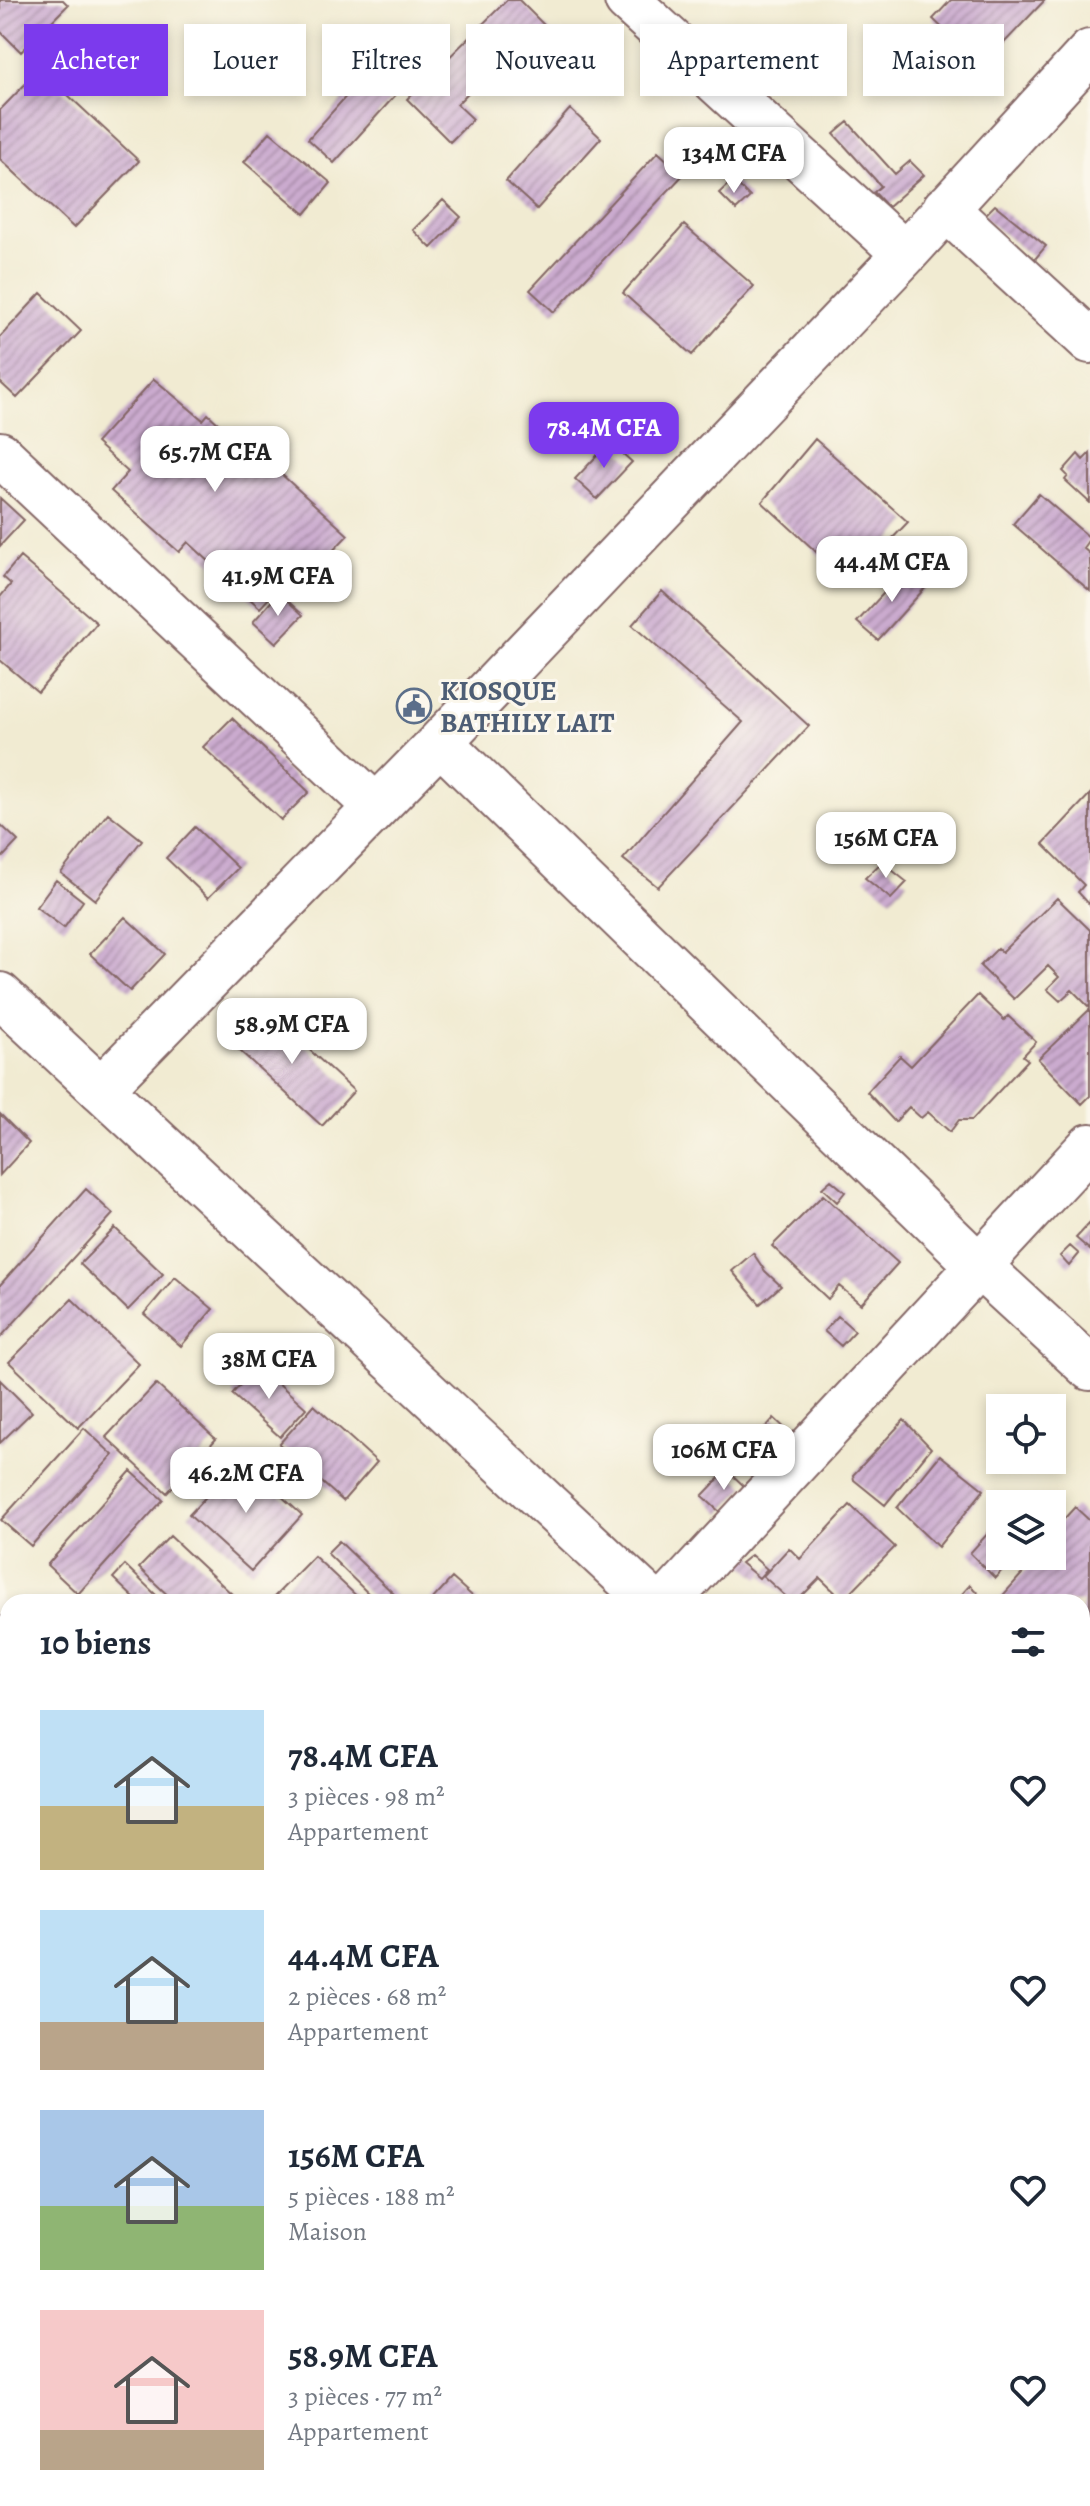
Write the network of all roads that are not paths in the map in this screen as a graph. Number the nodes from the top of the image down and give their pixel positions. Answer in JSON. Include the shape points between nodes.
{"nodes":[{"id":1,"x":627,"y":0,"type":"edge"},
{"id":2,"x":1090,"y":52,"type":"edge"},
{"id":3,"x":945,"y":208,"type":"junction"},
{"id":4,"x":905,"y":254,"type":"junction"},
{"id":5,"x":1090,"y":341,"type":"edge"},
{"id":6,"x":0,"y":454,"type":"edge"},
{"id":7,"x":440,"y":742,"type":"junction"},
{"id":8,"x":376,"y":807,"type":"junction"},
{"id":9,"x":0,"y":995,"type":"edge"},
{"id":10,"x":101,"y":1089,"type":"junction"},
{"id":11,"x":1090,"y":1146,"type":"edge"},
{"id":12,"x":979,"y":1266,"type":"junction"},
{"id":13,"x":1090,"y":1368,"type":"edge"},
{"id":14,"x":643,"y":1594,"type":"edge"},
{"id":15,"x":674,"y":1594,"type":"edge"}],
"edges":[{"from":1,"to":4,"type":"street"},
{"from":2,"to":3,"type":"street"},
{"from":3,"to":4,"type":"street"},
{"from":3,"to":5,"type":"street"},
{"from":4,"to":7,"type":"street"},
{"from":6,"to":8,"type":"street"},
{"from":7,"to":8,"type":"street"},
{"from":7,"to":12,"type":"street"},
{"from":8,"to":10,"type":"street"},
{"from":9,"to":10,"type":"street"},
{"from":10,"to":14,"type":"street"},
{"from":11,"to":12,"type":"street"},
{"from":12,"to":13,"type":"street"},
{"from":12,"to":15,"type":"street"}]}
